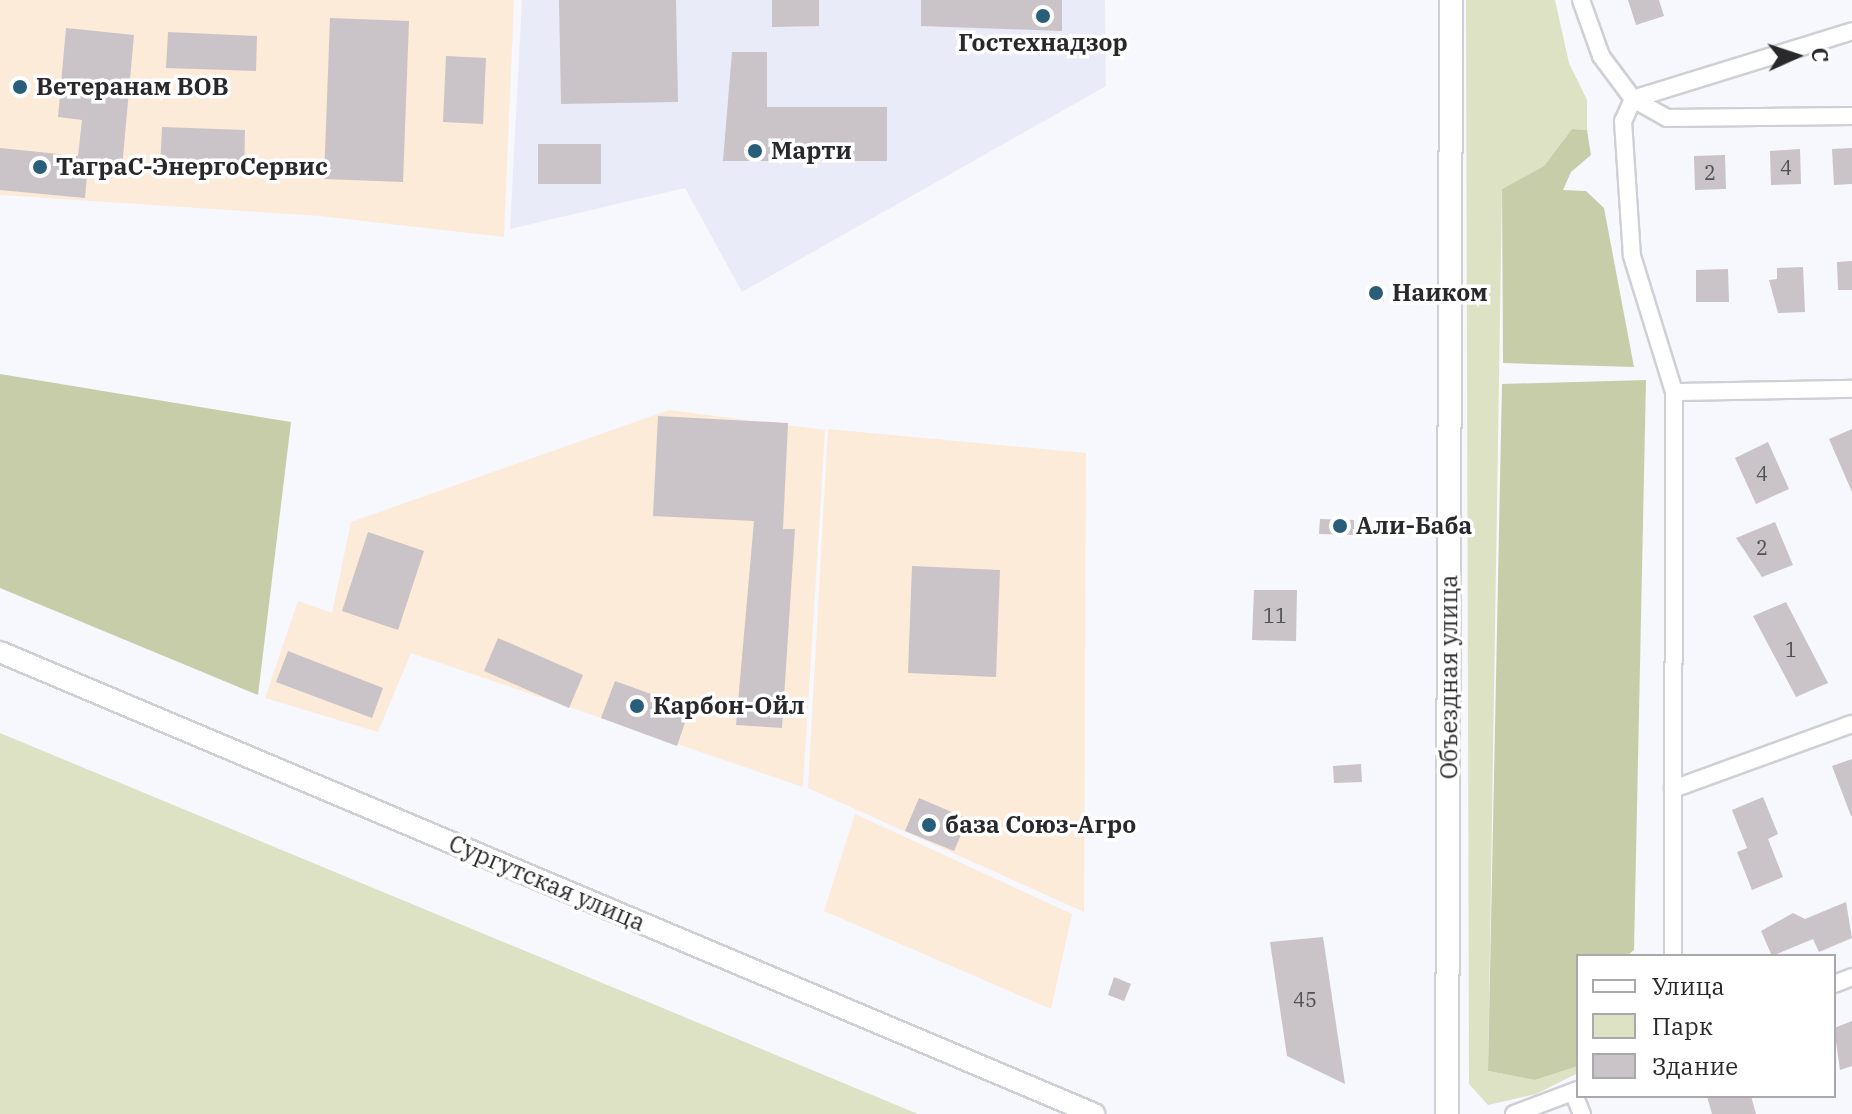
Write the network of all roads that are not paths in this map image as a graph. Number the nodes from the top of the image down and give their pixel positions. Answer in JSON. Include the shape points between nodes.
{"nodes":[{"id":1,"x":1451,"y":0,"type":"edge"},
{"id":2,"x":1581,"y":0,"type":"edge"},
{"id":3,"x":1852,"y":31,"type":"edge"},
{"id":4,"x":1613,"y":73,"type":"junction"},
{"id":5,"x":1633,"y":99,"type":"junction"},
{"id":6,"x":1852,"y":116,"type":"edge"},
{"id":7,"x":1623,"y":121,"type":"junction"},
{"id":8,"x":1852,"y":389,"type":"edge"},
{"id":9,"x":1674,"y":392,"type":"junction"},
{"id":10,"x":0,"y":652,"type":"edge"},
{"id":11,"x":1852,"y":724,"type":"edge"},
{"id":12,"x":1673,"y":789,"type":"junction"},
{"id":13,"x":1673,"y":954,"type":"edge"},
{"id":14,"x":1575,"y":1091,"type":"edge"},
{"id":15,"x":1094,"y":1114,"type":"edge"},
{"id":16,"x":1447,"y":1114,"type":"edge"},
{"id":17,"x":1514,"y":1114,"type":"edge"}],
"edges":[{"from":1,"to":16,"type":"main road","name":"Объездная улица"},
{"from":2,"to":4,"type":"street"},
{"from":3,"to":5,"type":"street"},
{"from":4,"to":5,"type":"street"},
{"from":4,"to":7,"type":"street"},
{"from":5,"to":6,"type":"street","via":[[1667,118]]},
{"from":5,"to":7,"type":"street"},
{"from":7,"to":9,"type":"street","via":[[1632,256]]},
{"from":8,"to":9,"type":"street"},
{"from":9,"to":12,"type":"street"},
{"from":10,"to":15,"type":"street","name":"Сургутская улица"},
{"from":11,"to":12,"type":"street"},
{"from":12,"to":13,"type":"street"},
{"from":14,"to":17,"type":"street"}]}
